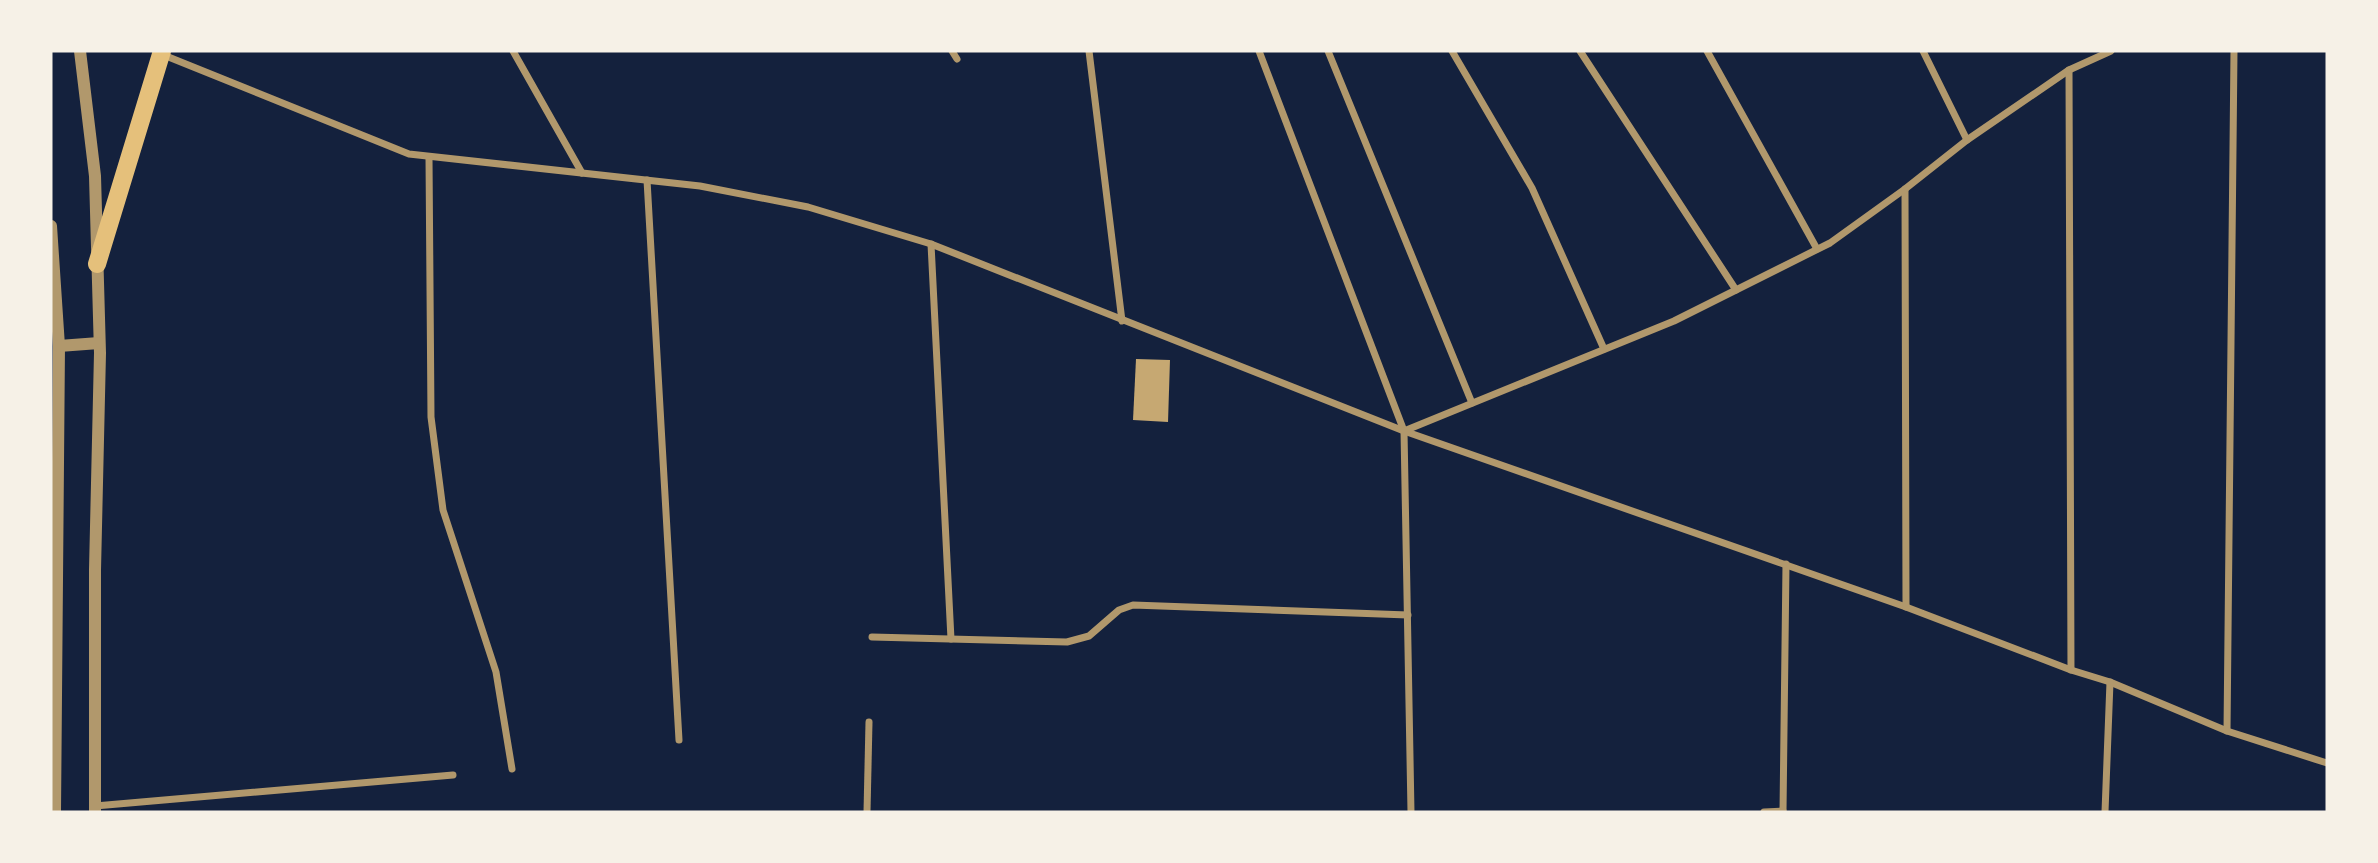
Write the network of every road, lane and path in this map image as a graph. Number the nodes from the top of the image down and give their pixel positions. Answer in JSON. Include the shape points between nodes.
{"nodes":[{"id":1,"x":80,"y":51,"type":"edge"},
{"id":2,"x":513,"y":51,"type":"edge"},
{"id":3,"x":952,"y":51,"type":"edge"},
{"id":4,"x":1088,"y":51,"type":"edge"},
{"id":5,"x":1259,"y":51,"type":"edge"},
{"id":6,"x":1328,"y":51,"type":"edge"},
{"id":7,"x":1452,"y":51,"type":"edge"},
{"id":8,"x":1580,"y":51,"type":"edge"},
{"id":9,"x":1707,"y":51,"type":"edge"},
{"id":10,"x":1923,"y":51,"type":"edge"},
{"id":11,"x":2111,"y":51,"type":"edge"},
{"id":12,"x":2234,"y":51,"type":"edge"},
{"id":13,"x":161,"y":52,"type":"edge"},
{"id":14,"x":957,"y":59,"type":"dead end"},
{"id":15,"x":2069,"y":70,"type":"junction"},
{"id":16,"x":1966,"y":140,"type":"junction"},
{"id":17,"x":429,"y":157,"type":"junction"},
{"id":18,"x":582,"y":173,"type":"junction"},
{"id":19,"x":647,"y":180,"type":"junction"},
{"id":20,"x":1905,"y":189,"type":"junction"},
{"id":21,"x":51,"y":226,"type":"edge"},
{"id":22,"x":931,"y":244,"type":"junction"},
{"id":23,"x":1817,"y":249,"type":"junction"},
{"id":24,"x":97,"y":264,"type":"junction"},
{"id":25,"x":1736,"y":290,"type":"junction"},
{"id":26,"x":1122,"y":321,"type":"junction"},
{"id":27,"x":99,"y":342,"type":"junction"},
{"id":28,"x":59,"y":346,"type":"junction"},
{"id":29,"x":1604,"y":349,"type":"junction"},
{"id":30,"x":1472,"y":403,"type":"junction"},
{"id":31,"x":1404,"y":431,"type":"junction"},
{"id":32,"x":1786,"y":564,"type":"junction"},
{"id":33,"x":1906,"y":607,"type":"junction"},
{"id":34,"x":54,"y":614,"type":"edge"},
{"id":35,"x":1408,"y":615,"type":"junction"},
{"id":36,"x":872,"y":637,"type":"dead end"},
{"id":37,"x":951,"y":639,"type":"junction"},
{"id":38,"x":2071,"y":670,"type":"junction"},
{"id":39,"x":2110,"y":682,"type":"junction"},
{"id":40,"x":869,"y":722,"type":"dead end"},
{"id":41,"x":2227,"y":731,"type":"junction"},
{"id":42,"x":679,"y":740,"type":"dead end"},
{"id":43,"x":2327,"y":762,"type":"edge"},
{"id":44,"x":512,"y":769,"type":"dead end"},
{"id":45,"x":453,"y":775,"type":"dead end"},
{"id":46,"x":94,"y":809,"type":"edge"},
{"id":47,"x":55,"y":812,"type":"edge"},
{"id":48,"x":867,"y":812,"type":"edge"},
{"id":49,"x":1411,"y":812,"type":"edge"},
{"id":50,"x":1764,"y":812,"type":"edge"},
{"id":51,"x":1783,"y":812,"type":"edge"},
{"id":52,"x":2105,"y":812,"type":"edge"}],
"edges":[{"from":1,"to":24,"type":"street","via":[[95,176]]},
{"from":2,"to":18,"type":"street"},
{"from":3,"to":14,"type":"street"},
{"from":4,"to":26,"type":"street"},
{"from":5,"to":31,"type":"street"},
{"from":6,"to":30,"type":"street"},
{"from":7,"to":29,"type":"street","via":[[1532,188]]},
{"from":8,"to":25,"type":"street"},
{"from":9,"to":23,"type":"street"},
{"from":10,"to":16,"type":"street"},
{"from":11,"to":15,"type":"street"},
{"from":12,"to":41,"type":"street"},
{"from":13,"to":17,"type":"street","via":[[410,154]]},
{"from":13,"to":24,"type":"main road"},
{"from":15,"to":16,"type":"street"},
{"from":15,"to":38,"type":"street"},
{"from":16,"to":20,"type":"street"},
{"from":17,"to":18,"type":"street"},
{"from":17,"to":44,"type":"street","via":[[431,417],[443,510],[496,672]]},
{"from":18,"to":19,"type":"street"},
{"from":19,"to":22,"type":"street","via":[[808,207]]},
{"from":19,"to":42,"type":"street"},
{"from":20,"to":23,"type":"street"},
{"from":20,"to":33,"type":"street"},
{"from":21,"to":28,"type":"street"},
{"from":22,"to":26,"type":"street"},
{"from":22,"to":37,"type":"street"},
{"from":23,"to":25,"type":"street"},
{"from":24,"to":27,"type":"street"},
{"from":25,"to":29,"type":"street"},
{"from":26,"to":31,"type":"street"},
{"from":27,"to":28,"type":"street"},
{"from":27,"to":46,"type":"street"},
{"from":28,"to":34,"type":"street"},
{"from":29,"to":30,"type":"street"},
{"from":30,"to":31,"type":"street"},
{"from":31,"to":32,"type":"street"},
{"from":31,"to":35,"type":"street"},
{"from":32,"to":33,"type":"street"},
{"from":32,"to":51,"type":"street"},
{"from":33,"to":38,"type":"street"},
{"from":34,"to":47,"type":"street"},
{"from":35,"to":37,"type":"street","via":[[1133,605],[1119,610],[1089,636],[1067,642]]},
{"from":35,"to":49,"type":"street"},
{"from":36,"to":37,"type":"street"},
{"from":38,"to":39,"type":"street"},
{"from":39,"to":41,"type":"street"},
{"from":39,"to":52,"type":"street"},
{"from":40,"to":48,"type":"street"},
{"from":41,"to":43,"type":"street"},
{"from":45,"to":46,"type":"street"},
{"from":50,"to":51,"type":"street"}]}
